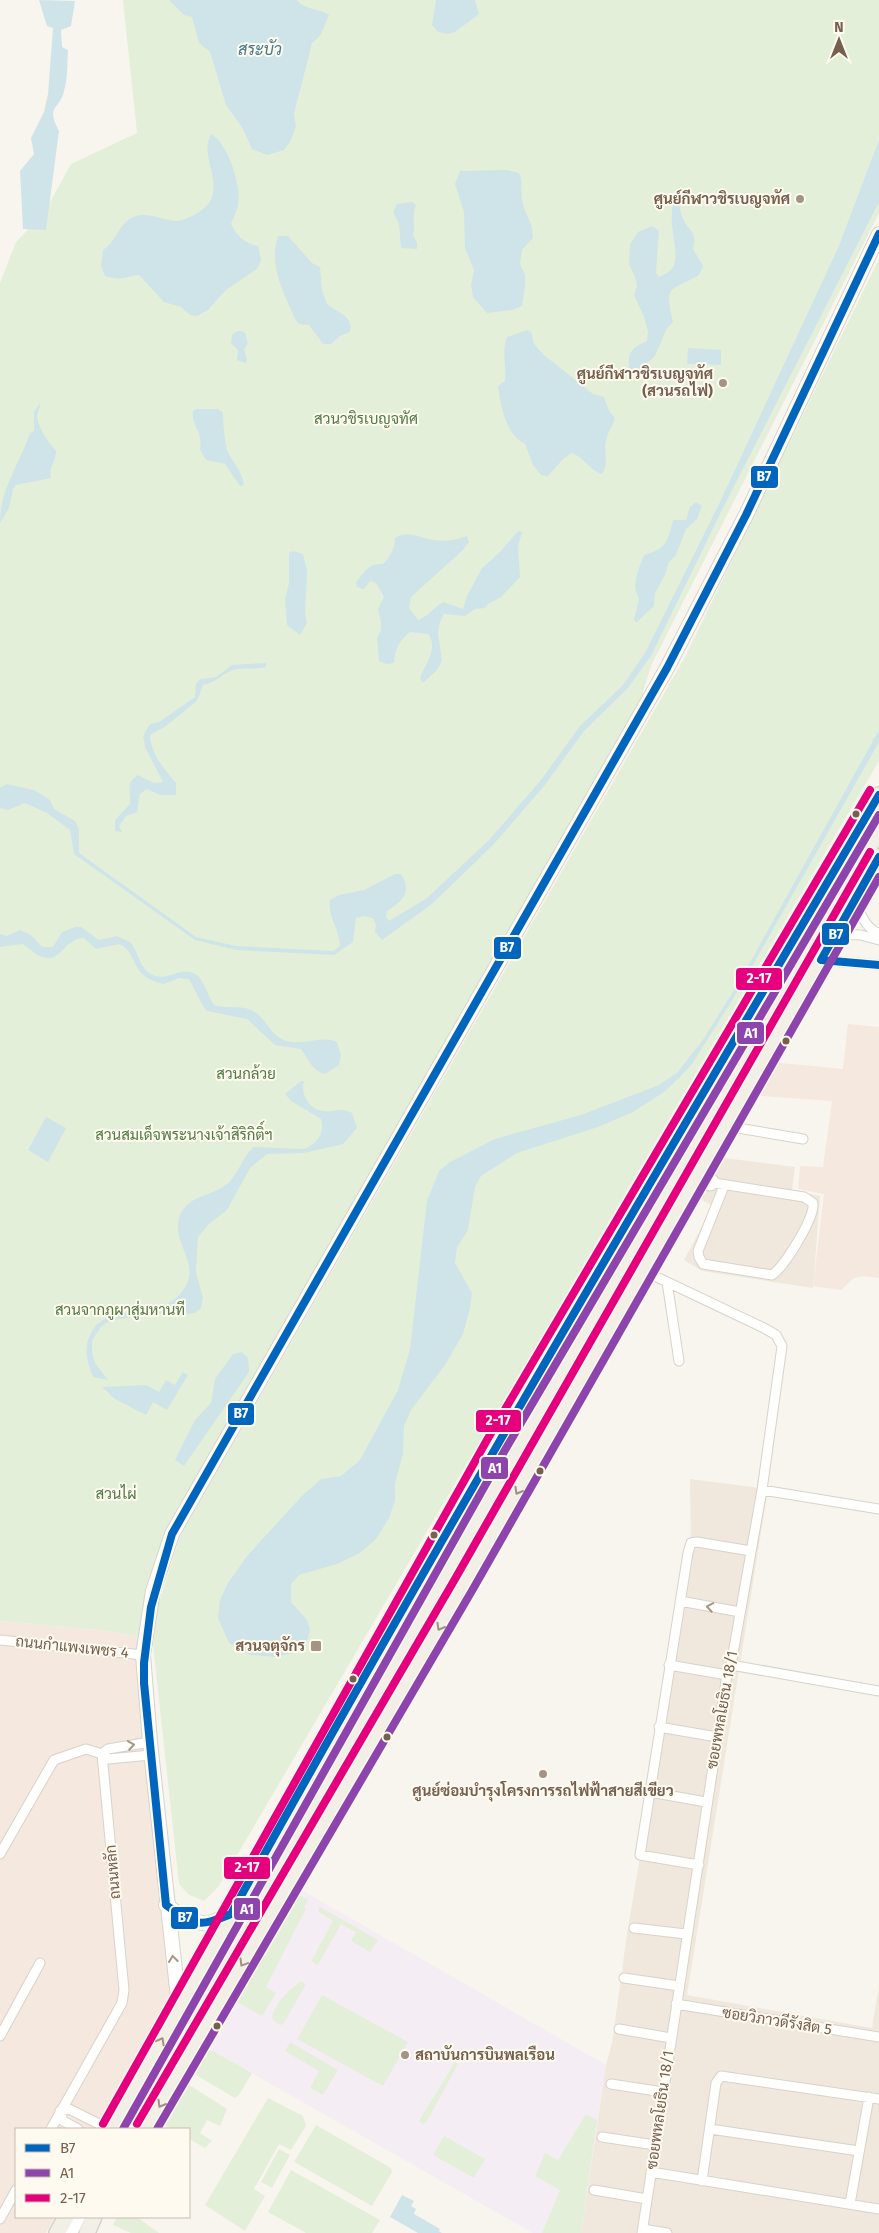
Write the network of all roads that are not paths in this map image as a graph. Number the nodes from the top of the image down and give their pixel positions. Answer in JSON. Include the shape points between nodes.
{"nodes":[{"id":1,"x":879,"y":234,"type":"edge"},
{"id":2,"x":879,"y":795,"type":"edge"},
{"id":3,"x":879,"y":830,"type":"edge"},
{"id":4,"x":879,"y":857,"type":"edge"},
{"id":5,"x":855,"y":898,"type":"junction"},
{"id":6,"x":868,"y":925,"type":"junction"},
{"id":7,"x":879,"y":933,"type":"edge"},
{"id":8,"x":836,"y":934,"type":"junction"},
{"id":9,"x":861,"y":934,"type":"junction"},
{"id":10,"x":879,"y":940,"type":"edge"},
{"id":11,"x":821,"y":960,"type":"junction"},
{"id":12,"x":879,"y":965,"type":"edge"},
{"id":13,"x":768,"y":1025,"type":"junction"},
{"id":14,"x":763,"y":1062,"type":"junction"},
{"id":15,"x":726,"y":1126,"type":"junction"},
{"id":16,"x":803,"y":1139,"type":"dead end"},
{"id":17,"x":706,"y":1180,"type":"junction"},
{"id":18,"x":724,"y":1186,"type":"junction"},
{"id":19,"x":644,"y":1271,"type":"junction"},
{"id":20,"x":667,"y":1282,"type":"junction"},
{"id":21,"x":679,"y":1361,"type":"dead end"},
{"id":22,"x":762,"y":1490,"type":"junction"},
{"id":23,"x":879,"y":1509,"type":"edge"},
{"id":24,"x":751,"y":1551,"type":"junction"},
{"id":25,"x":464,"y":1584,"type":"junction"},
{"id":26,"x":680,"y":1602,"type":"junction"},
{"id":27,"x":428,"y":1608,"type":"junction"},
{"id":28,"x":740,"y":1612,"type":"junction"},
{"id":29,"x":0,"y":1640,"type":"edge"},
{"id":30,"x":144,"y":1655,"type":"junction"},
{"id":31,"x":669,"y":1665,"type":"junction"},
{"id":32,"x":730,"y":1665,"type":"junction"},
{"id":33,"x":727,"y":1674,"type":"junction"},
{"id":34,"x":879,"y":1691,"type":"edge"},
{"id":35,"x":660,"y":1727,"type":"junction"},
{"id":36,"x":717,"y":1737,"type":"junction"},
{"id":37,"x":150,"y":1748,"type":"junction"},
{"id":38,"x":102,"y":1754,"type":"junction"},
{"id":39,"x":650,"y":1792,"type":"junction"},
{"id":40,"x":706,"y":1802,"type":"junction"},
{"id":41,"x":0,"y":1854,"type":"edge"},
{"id":42,"x":698,"y":1865,"type":"junction"},
{"id":43,"x":166,"y":1905,"type":"junction"},
{"id":44,"x":231,"y":1914,"type":"junction"},
{"id":45,"x":634,"y":1928,"type":"dead end"},
{"id":46,"x":686,"y":1934,"type":"junction"},
{"id":47,"x":40,"y":1963,"type":"dead end"},
{"id":48,"x":624,"y":1978,"type":"dead end"},
{"id":49,"x":679,"y":1986,"type":"junction"},
{"id":50,"x":676,"y":2004,"type":"junction"},
{"id":51,"x":179,"y":2007,"type":"junction"},
{"id":52,"x":619,"y":2029,"type":"dead end"},
{"id":53,"x":181,"y":2032,"type":"junction"},
{"id":54,"x":0,"y":2036,"type":"edge"},
{"id":55,"x":879,"y":2037,"type":"edge"},
{"id":56,"x":671,"y":2038,"type":"junction"},
{"id":57,"x":611,"y":2084,"type":"dead end"},
{"id":58,"x":172,"y":2085,"type":"junction"},
{"id":59,"x":663,"y":2092,"type":"junction"},
{"id":60,"x":869,"y":2097,"type":"junction"},
{"id":61,"x":879,"y":2099,"type":"edge"},
{"id":62,"x":60,"y":2111,"type":"junction"},
{"id":63,"x":51,"y":2128,"type":"edge"},
{"id":64,"x":76,"y":2128,"type":"edge"},
{"id":65,"x":108,"y":2128,"type":"edge"},
{"id":66,"x":111,"y":2128,"type":"edge"},
{"id":67,"x":126,"y":2128,"type":"edge"},
{"id":68,"x":147,"y":2128,"type":"edge"},
{"id":69,"x":710,"y":2129,"type":"junction"},
{"id":70,"x":602,"y":2137,"type":"dead end"},
{"id":71,"x":655,"y":2145,"type":"junction"},
{"id":72,"x":859,"y":2151,"type":"junction"},
{"id":73,"x":651,"y":2172,"type":"junction"},
{"id":74,"x":702,"y":2181,"type":"junction"},
{"id":75,"x":594,"y":2190,"type":"dead end"},
{"id":76,"x":15,"y":2192,"type":"edge"},
{"id":77,"x":647,"y":2199,"type":"junction"},
{"id":78,"x":850,"y":2204,"type":"junction"},
{"id":79,"x":879,"y":2209,"type":"edge"},
{"id":80,"x":65,"y":2218,"type":"edge"},
{"id":81,"x":78,"y":2218,"type":"edge"},
{"id":82,"x":94,"y":2218,"type":"edge"},
{"id":83,"x":0,"y":2219,"type":"edge"},
{"id":84,"x":642,"y":2231,"type":"edge"},
{"id":85,"x":57,"y":2233,"type":"edge"},
{"id":86,"x":70,"y":2233,"type":"edge"},
{"id":87,"x":87,"y":2233,"type":"edge"},
{"id":88,"x":667,"y":2233,"type":"edge"}],
"edges":[{"from":1,"to":30,"type":"street","via":[[746,515],[667,668],[172,1534],[153,1592]]},
{"from":2,"to":44,"type":"main road","via":[[536,1376],[332,1730]]},
{"from":3,"to":13,"type":"main road"},
{"from":4,"to":5,"type":"main road"},
{"from":5,"to":6,"type":"street"},
{"from":5,"to":8,"type":"main road"},
{"from":6,"to":7,"type":"street"},
{"from":6,"to":9,"type":"street","via":[[868,932]]},
{"from":8,"to":9,"type":"street"},
{"from":8,"to":11,"type":"main road"},
{"from":9,"to":10,"type":"street"},
{"from":11,"to":12,"type":"street"},
{"from":11,"to":14,"type":"main road"},
{"from":13,"to":14,"type":"main road"},
{"from":13,"to":27,"type":"main road"},
{"from":14,"to":15,"type":"main road"},
{"from":15,"to":16,"type":"street"},
{"from":15,"to":17,"type":"main road"},
{"from":17,"to":18,"type":"street"},
{"from":17,"to":19,"type":"main road"},
{"from":18,"to":18,"type":"street","via":[[698,1250],[700,1260],[703,1264],[772,1275],[784,1262],[812,1213],[812,1203],[804,1196]]},
{"from":19,"to":20,"type":"street","name":"ซอยพหลโยธิน 18/1"},
{"from":19,"to":25,"type":"main road","one_way":true},
{"from":20,"to":21,"type":"street"},
{"from":20,"to":22,"type":"street","name":"ซอยพหลโยธิน 18/1","via":[[764,1328],[780,1340],[781,1357]]},
{"from":22,"to":23,"type":"street"},
{"from":22,"to":24,"type":"street","name":"ซอยพหลโยธิน 18/1"},
{"from":24,"to":26,"type":"street","via":[[691,1543]]},
{"from":24,"to":28,"type":"street","name":"ซอยพหลโยธิน 18/1"},
{"from":25,"to":27,"type":"main road"},
{"from":25,"to":58,"type":"main road","one_way":true},
{"from":28,"to":26,"type":"street","one_way":true},
{"from":26,"to":31,"type":"street"},
{"from":27,"to":53,"type":"main road"},
{"from":28,"to":32,"type":"street","name":"ซอยพหลโยธิน 18/1"},
{"from":29,"to":30,"type":"street","name":"ถนนกำแพงเพชร 4"},
{"from":30,"to":37,"type":"street"},
{"from":31,"to":33,"type":"street"},
{"from":31,"to":35,"type":"street"},
{"from":32,"to":33,"type":"street","name":"ซอยพหลโยธิน 18/1"},
{"from":32,"to":34,"type":"street"},
{"from":33,"to":36,"type":"street","name":"ซอยพหลโยธิน 18/1"},
{"from":35,"to":36,"type":"street"},
{"from":35,"to":39,"type":"street"},
{"from":36,"to":40,"type":"street","name":"ซอยพหลโยธิน 18/1"},
{"from":37,"to":38,"type":"street","via":[[108,1759]]},
{"from":37,"to":43,"type":"street"},
{"from":38,"to":41,"type":"street","via":[[86,1749],[54,1760]]},
{"from":38,"to":62,"type":"street","name":"ถนนหลัก","via":[[124,1990],[122,2003]]},
{"from":39,"to":40,"type":"street"},
{"from":39,"to":42,"type":"street","via":[[640,1855]]},
{"from":40,"to":42,"type":"street","name":"ซอยพหลโยธิน 18/1"},
{"from":42,"to":46,"type":"street","name":"ซอยพหลโยธิน 18/1"},
{"from":43,"to":44,"type":"street","via":[[187,1920],[208,1924]]},
{"from":51,"to":43,"type":"street","one_way":true},
{"from":44,"to":51,"type":"main road"},
{"from":45,"to":46,"type":"street"},
{"from":46,"to":49,"type":"street","name":"ซอยพหลโยธิน 18/1"},
{"from":47,"to":54,"type":"street"},
{"from":48,"to":49,"type":"street"},
{"from":49,"to":50,"type":"street","name":"ซอยพหลโยธิน 18/1"},
{"from":50,"to":55,"type":"street","name":"ซอยวิภาวดีรังสิต 5"},
{"from":50,"to":56,"type":"street","name":"ซอยพหลโยธิน 18/1"},
{"from":66,"to":51,"type":"main road","one_way":true},
{"from":52,"to":56,"type":"street"},
{"from":53,"to":58,"type":"main road"},
{"from":53,"to":67,"type":"street"},
{"from":56,"to":59,"type":"street","name":"ซอยพหลโยธิน 18/1"},
{"from":57,"to":59,"type":"street"},
{"from":58,"to":68,"type":"main road","one_way":true},
{"from":59,"to":71,"type":"street","name":"ซอยพหลโยธิน 18/1"},
{"from":60,"to":61,"type":"street"},
{"from":60,"to":69,"type":"street","via":[[721,2076],[716,2082]]},
{"from":60,"to":72,"type":"street"},
{"from":62,"to":63,"type":"street","name":"ถนนหลัก"},
{"from":62,"to":64,"type":"street","via":[[63,2121]]},
{"from":62,"to":65,"type":"street","via":[[69,2109]]},
{"from":69,"to":72,"type":"street"},
{"from":69,"to":74,"type":"street"},
{"from":70,"to":71,"type":"street"},
{"from":71,"to":73,"type":"street","name":"ซอยพหลโยธิน 18/1"},
{"from":72,"to":78,"type":"street"},
{"from":73,"to":74,"type":"street"},
{"from":73,"to":77,"type":"street","name":"ซอยพหลโยธิน 18/1"},
{"from":74,"to":78,"type":"street"},
{"from":75,"to":77,"type":"street"},
{"from":76,"to":83,"type":"street"},
{"from":77,"to":84,"type":"street","name":"ซอยพหลโยธิน 18/1"},
{"from":78,"to":79,"type":"street"},
{"from":80,"to":85,"type":"main road"},
{"from":81,"to":86,"type":"street"},
{"from":82,"to":87,"type":"main road"},
{"from":84,"to":88,"type":"street"}]}
